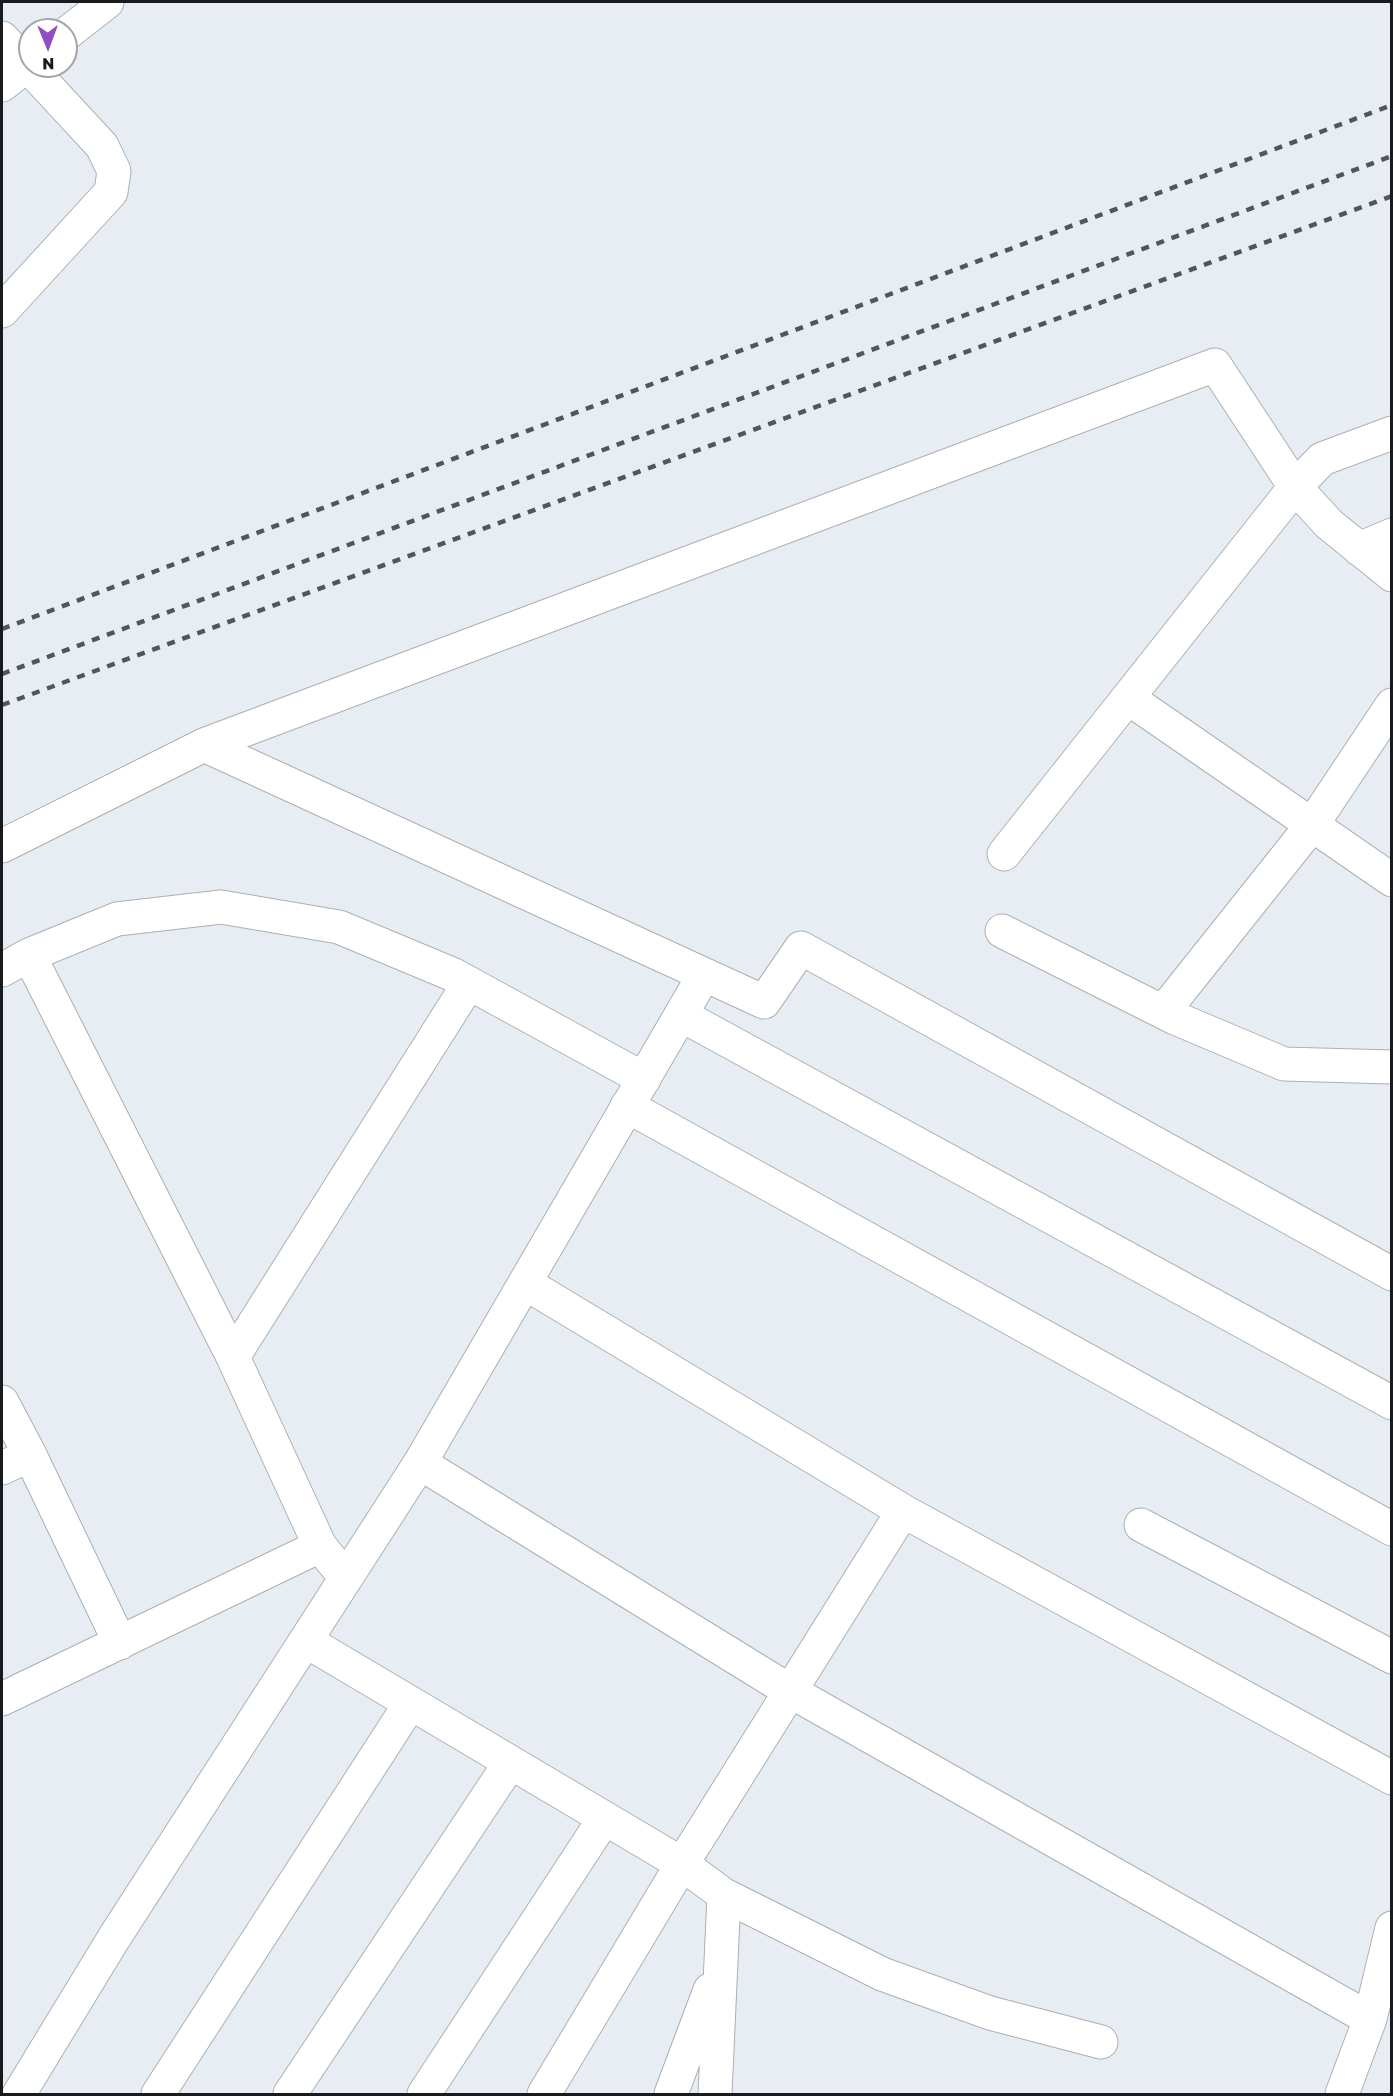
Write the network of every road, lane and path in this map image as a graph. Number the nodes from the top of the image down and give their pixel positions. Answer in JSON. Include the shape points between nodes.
{"nodes":[{"id":1,"x":107,"y":2,"type":"edge"},
{"id":2,"x":78,"y":25,"type":"edge"},
{"id":3,"x":2,"y":38,"type":"edge"},
{"id":4,"x":18,"y":54,"type":"edge"},
{"id":5,"x":18,"y":72,"type":"edge"},
{"id":6,"x":41,"y":78,"type":"edge"},
{"id":7,"x":2,"y":86,"type":"edge"},
{"id":8,"x":2,"y":311,"type":"edge"},
{"id":9,"x":1392,"y":433,"type":"edge"},
{"id":10,"x":1295,"y":488,"type":"junction"},
{"id":11,"x":1392,"y":535,"type":"edge"},
{"id":12,"x":1359,"y":549,"type":"junction"},
{"id":13,"x":1392,"y":575,"type":"edge"},
{"id":14,"x":1128,"y":698,"type":"junction"},
{"id":15,"x":1392,"y":705,"type":"edge"},
{"id":16,"x":204,"y":746,"type":"junction"},
{"id":17,"x":1312,"y":825,"type":"junction"},
{"id":18,"x":2,"y":846,"type":"edge"},
{"id":19,"x":1004,"y":854,"type":"dead end"},
{"id":20,"x":1392,"y":880,"type":"edge"},
{"id":21,"x":1002,"y":931,"type":"dead end"},
{"id":22,"x":15,"y":963,"type":"edge"},
{"id":23,"x":704,"y":975,"type":"junction"},
{"id":24,"x":469,"y":983,"type":"junction"},
{"id":25,"x":1163,"y":1012,"type":"junction"},
{"id":26,"x":681,"y":1015,"type":"junction"},
{"id":27,"x":1392,"y":1067,"type":"edge"},
{"id":28,"x":644,"y":1079,"type":"junction"},
{"id":29,"x":627,"y":1106,"type":"junction"},
{"id":30,"x":1392,"y":1274,"type":"edge"},
{"id":31,"x":525,"y":1283,"type":"junction"},
{"id":32,"x":234,"y":1357,"type":"junction"},
{"id":33,"x":2,"y":1402,"type":"edge"},
{"id":34,"x":1392,"y":1403,"type":"edge"},
{"id":35,"x":16,"y":1462,"type":"edge"},
{"id":36,"x":420,"y":1463,"type":"junction"},
{"id":37,"x":903,"y":1511,"type":"junction"},
{"id":38,"x":1141,"y":1525,"type":"dead end"},
{"id":39,"x":1392,"y":1529,"type":"edge"},
{"id":40,"x":320,"y":1546,"type":"junction"},
{"id":41,"x":346,"y":1578,"type":"junction"},
{"id":42,"x":306,"y":1641,"type":"junction"},
{"id":43,"x":120,"y":1643,"type":"junction"},
{"id":44,"x":1392,"y":1657,"type":"edge"},
{"id":45,"x":790,"y":1691,"type":"junction"},
{"id":46,"x":2,"y":1699,"type":"edge"},
{"id":47,"x":410,"y":1704,"type":"junction"},
{"id":48,"x":510,"y":1763,"type":"junction"},
{"id":49,"x":1392,"y":1778,"type":"edge"},
{"id":50,"x":604,"y":1819,"type":"junction"},
{"id":51,"x":682,"y":1864,"type":"junction"},
{"id":52,"x":724,"y":1895,"type":"junction"},
{"id":53,"x":1392,"y":1928,"type":"edge"},
{"id":54,"x":721,"y":1960,"type":"junction"},
{"id":55,"x":1370,"y":2019,"type":"junction"},
{"id":56,"x":1101,"y":2042,"type":"dead end"},
{"id":57,"x":19,"y":2094,"type":"edge"},
{"id":58,"x":158,"y":2094,"type":"edge"},
{"id":59,"x":290,"y":2094,"type":"edge"},
{"id":60,"x":424,"y":2094,"type":"edge"},
{"id":61,"x":544,"y":2094,"type":"edge"},
{"id":62,"x":671,"y":2094,"type":"edge"},
{"id":63,"x":715,"y":2094,"type":"edge"},
{"id":64,"x":1342,"y":2094,"type":"edge"}],
"edges":[{"from":1,"to":2,"type":"street"},
{"from":3,"to":4,"type":"street"},
{"from":5,"to":7,"type":"street"},
{"from":6,"to":8,"type":"street","via":[[102,146],[114,171],[111,192]]},
{"from":9,"to":10,"type":"street","via":[[1322,459]]},
{"from":10,"to":12,"type":"street"},
{"from":10,"to":14,"type":"street"},
{"from":10,"to":16,"type":"street","via":[[1215,365]]},
{"from":11,"to":12,"type":"street"},
{"from":12,"to":13,"type":"street"},
{"from":14,"to":17,"type":"street"},
{"from":14,"to":19,"type":"street"},
{"from":15,"to":17,"type":"street"},
{"from":16,"to":18,"type":"street"},
{"from":16,"to":23,"type":"street"},
{"from":17,"to":20,"type":"street"},
{"from":17,"to":25,"type":"street"},
{"from":21,"to":25,"type":"street"},
{"from":22,"to":24,"type":"street","via":[[117,919],[221,907],[339,927]]},
{"from":22,"to":32,"type":"street"},
{"from":23,"to":26,"type":"street"},
{"from":23,"to":30,"type":"street","via":[[764,1002],[801,948]]},
{"from":24,"to":28,"type":"street"},
{"from":24,"to":32,"type":"street"},
{"from":25,"to":27,"type":"street","via":[[1284,1064]]},
{"from":26,"to":28,"type":"street"},
{"from":26,"to":34,"type":"street"},
{"from":28,"to":29,"type":"street"},
{"from":29,"to":31,"type":"street"},
{"from":29,"to":39,"type":"street"},
{"from":31,"to":36,"type":"street"},
{"from":31,"to":37,"type":"street"},
{"from":32,"to":40,"type":"street"},
{"from":33,"to":35,"type":"street"},
{"from":35,"to":43,"type":"street"},
{"from":36,"to":41,"type":"street"},
{"from":36,"to":45,"type":"street"},
{"from":37,"to":45,"type":"street"},
{"from":37,"to":49,"type":"street"},
{"from":38,"to":44,"type":"street"},
{"from":40,"to":41,"type":"street"},
{"from":40,"to":43,"type":"street"},
{"from":41,"to":42,"type":"street"},
{"from":42,"to":47,"type":"street"},
{"from":42,"to":57,"type":"street","via":[[114,1938]]},
{"from":43,"to":46,"type":"street"},
{"from":45,"to":51,"type":"street"},
{"from":45,"to":55,"type":"street"},
{"from":47,"to":48,"type":"street"},
{"from":47,"to":58,"type":"street"},
{"from":48,"to":50,"type":"street"},
{"from":48,"to":59,"type":"street"},
{"from":50,"to":51,"type":"street"},
{"from":50,"to":60,"type":"street"},
{"from":51,"to":52,"type":"street"},
{"from":51,"to":61,"type":"street"},
{"from":52,"to":54,"type":"street"},
{"from":52,"to":56,"type":"street","via":[[882,1974],[990,2013]]},
{"from":53,"to":55,"type":"street"},
{"from":54,"to":62,"type":"street"},
{"from":54,"to":63,"type":"street"},
{"from":55,"to":64,"type":"street"}]}
